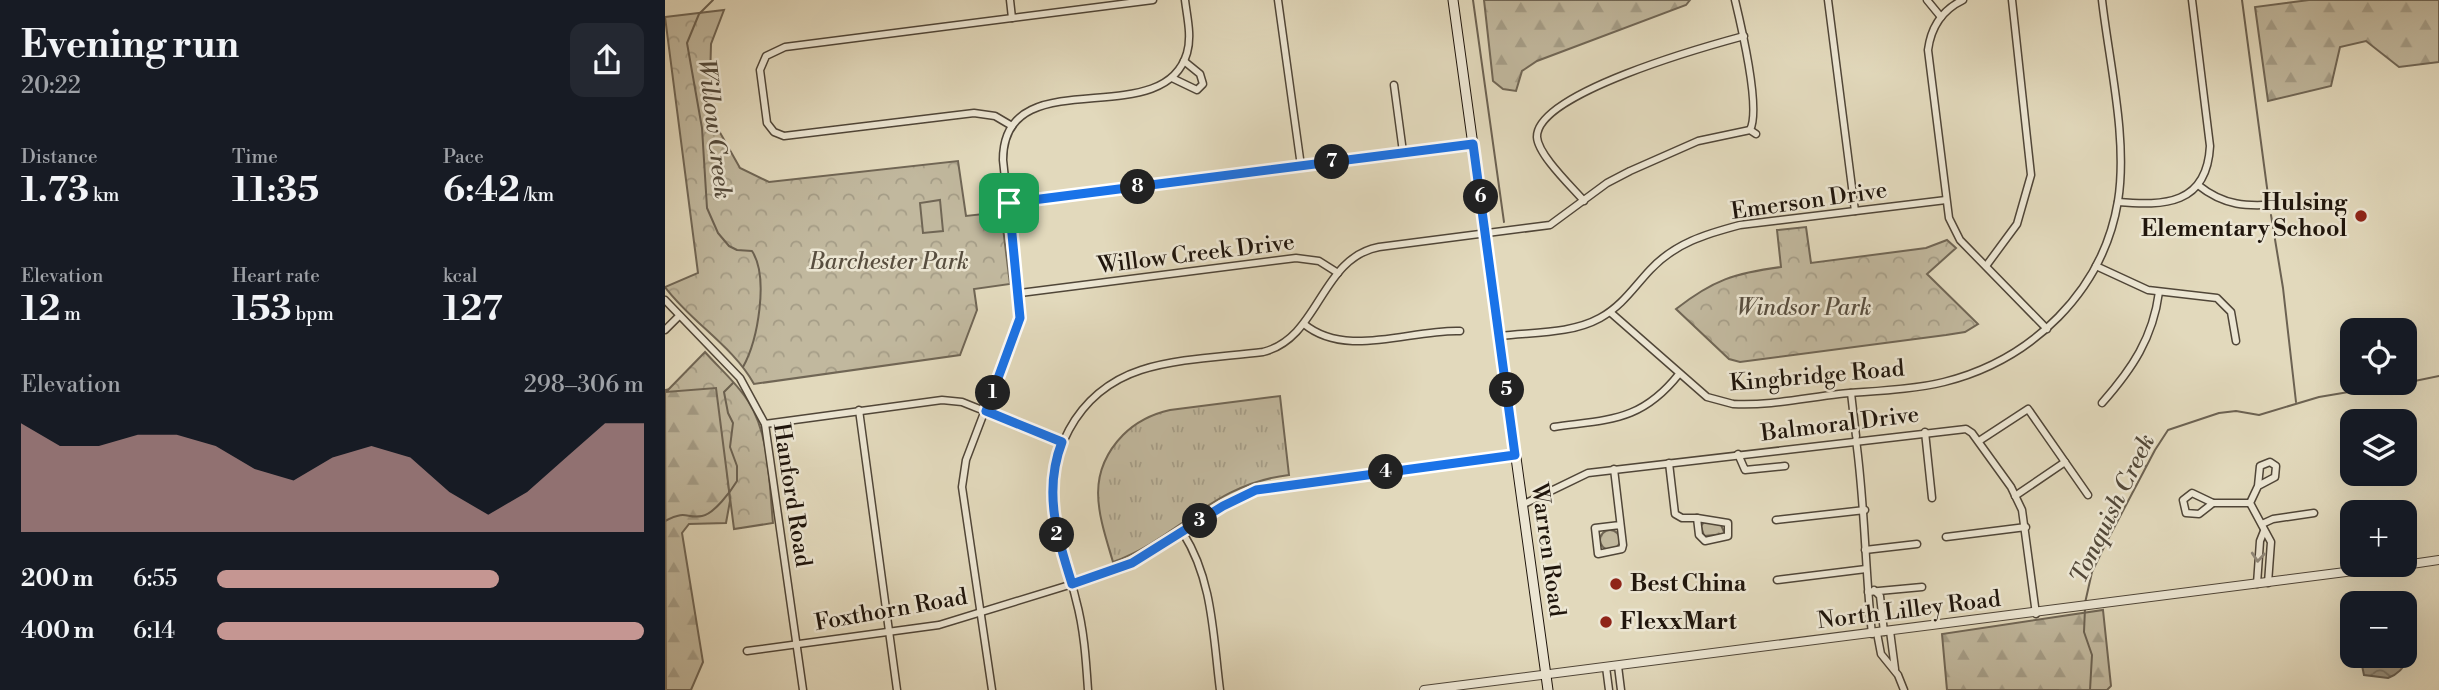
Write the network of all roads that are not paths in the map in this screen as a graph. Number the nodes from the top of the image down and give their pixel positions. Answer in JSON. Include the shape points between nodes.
{"nodes":[{"id":1,"x":1010,"y":0,"type":"edge"},
{"id":2,"x":1153,"y":0,"type":"edge"},
{"id":3,"x":1185,"y":0,"type":"edge"},
{"id":4,"x":1278,"y":0,"type":"edge"},
{"id":5,"x":1453,"y":0,"type":"edge"},
{"id":6,"x":1735,"y":0,"type":"edge"},
{"id":7,"x":1828,"y":0,"type":"edge"},
{"id":8,"x":1927,"y":0,"type":"edge"},
{"id":9,"x":1963,"y":0,"type":"edge"},
{"id":10,"x":2012,"y":0,"type":"edge"},
{"id":11,"x":2102,"y":0,"type":"edge"},
{"id":12,"x":2192,"y":0,"type":"edge"},
{"id":13,"x":1941,"y":17,"type":"junction"},
{"id":14,"x":1012,"y":18,"type":"junction"},
{"id":15,"x":1744,"y":36,"type":"junction"},
{"id":16,"x":1184,"y":61,"type":"junction"},
{"id":17,"x":1172,"y":78,"type":"junction"},
{"id":18,"x":1394,"y":85,"type":"dead end"},
{"id":19,"x":1012,"y":126,"type":"junction"},
{"id":20,"x":1473,"y":144,"type":"junction"},
{"id":21,"x":1403,"y":152,"type":"junction"},
{"id":22,"x":1301,"y":166,"type":"junction"},
{"id":23,"x":2198,"y":185,"type":"junction"},
{"id":24,"x":1945,"y":200,"type":"junction"},
{"id":25,"x":1584,"y":201,"type":"junction"},
{"id":26,"x":2117,"y":202,"type":"junction"},
{"id":27,"x":1009,"y":203,"type":"junction"},
{"id":28,"x":2280,"y":204,"type":"dead end"},
{"id":29,"x":1855,"y":211,"type":"junction"},
{"id":30,"x":1486,"y":234,"type":"junction"},
{"id":31,"x":1986,"y":266,"type":"junction"},
{"id":32,"x":2096,"y":266,"type":"junction"},
{"id":33,"x":1338,"y":273,"type":"junction"},
{"id":34,"x":2159,"y":292,"type":"junction"},
{"id":35,"x":1020,"y":293,"type":"junction"},
{"id":36,"x":665,"y":300,"type":"edge"},
{"id":37,"x":1610,"y":312,"type":"junction"},
{"id":38,"x":679,"y":316,"type":"junction"},
{"id":39,"x":1304,"y":324,"type":"junction"},
{"id":40,"x":2047,"y":329,"type":"junction"},
{"id":41,"x":665,"y":330,"type":"edge"},
{"id":42,"x":1460,"y":331,"type":"dead end"},
{"id":43,"x":1500,"y":336,"type":"junction"},
{"id":44,"x":2236,"y":341,"type":"dead end"},
{"id":45,"x":1679,"y":374,"type":"junction"},
{"id":46,"x":1851,"y":393,"type":"junction"},
{"id":47,"x":2102,"y":403,"type":"dead end"},
{"id":48,"x":859,"y":410,"type":"junction"},
{"id":49,"x":986,"y":411,"type":"junction"},
{"id":50,"x":765,"y":424,"type":"junction"},
{"id":51,"x":1554,"y":427,"type":"dead end"},
{"id":52,"x":1925,"y":432,"type":"junction"},
{"id":53,"x":1856,"y":438,"type":"junction"},
{"id":54,"x":1979,"y":441,"type":"junction"},
{"id":55,"x":1062,"y":442,"type":"junction"},
{"id":56,"x":1738,"y":454,"type":"junction"},
{"id":57,"x":1515,"y":455,"type":"junction"},
{"id":58,"x":2065,"y":462,"type":"junction"},
{"id":59,"x":1669,"y":463,"type":"junction"},
{"id":60,"x":1785,"y":466,"type":"dead end"},
{"id":61,"x":1614,"y":469,"type":"junction"},
{"id":62,"x":2258,"y":486,"type":"dead end"},
{"id":63,"x":2088,"y":495,"type":"dead end"},
{"id":64,"x":2015,"y":496,"type":"junction"},
{"id":65,"x":1933,"y":498,"type":"dead end"},
{"id":66,"x":2213,"y":503,"type":"junction"},
{"id":67,"x":2250,"y":503,"type":"junction"},
{"id":68,"x":1522,"y":505,"type":"junction"},
{"id":69,"x":1865,"y":510,"type":"junction"},
{"id":70,"x":2314,"y":513,"type":"dead end"},
{"id":71,"x":1697,"y":518,"type":"junction"},
{"id":72,"x":1776,"y":520,"type":"dead end"},
{"id":73,"x":1621,"y":526,"type":"junction"},
{"id":74,"x":2026,"y":527,"type":"junction"},
{"id":75,"x":2263,"y":528,"type":"junction"},
{"id":76,"x":1183,"y":533,"type":"junction"},
{"id":77,"x":1946,"y":537,"type":"dead end"},
{"id":78,"x":1917,"y":544,"type":"dead end"},
{"id":79,"x":1865,"y":550,"type":"junction"},
{"id":80,"x":2439,"y":560,"type":"edge"},
{"id":81,"x":2417,"y":563,"type":"edge"},
{"id":82,"x":1866,"y":569,"type":"junction"},
{"id":83,"x":2340,"y":573,"type":"edge"},
{"id":84,"x":1777,"y":580,"type":"dead end"},
{"id":85,"x":2268,"y":583,"type":"junction"},
{"id":86,"x":1072,"y":584,"type":"junction"},
{"id":87,"x":2257,"y":584,"type":"junction"},
{"id":88,"x":1922,"y":587,"type":"dead end"},
{"id":89,"x":1872,"y":592,"type":"junction"},
{"id":90,"x":980,"y":613,"type":"junction"},
{"id":91,"x":2036,"y":614,"type":"junction"},
{"id":92,"x":889,"y":632,"type":"junction"},
{"id":93,"x":1881,"y":632,"type":"junction"},
{"id":94,"x":797,"y":645,"type":"junction"},
{"id":95,"x":747,"y":651,"type":"dead end"},
{"id":96,"x":1618,"y":666,"type":"junction"},
{"id":97,"x":1606,"y":667,"type":"junction"},
{"id":98,"x":1895,"y":671,"type":"junction"},
{"id":99,"x":1546,"y":675,"type":"junction"},
{"id":100,"x":1440,"y":689,"type":"edge"},
{"id":101,"x":803,"y":690,"type":"edge"},
{"id":102,"x":897,"y":690,"type":"edge"},
{"id":103,"x":992,"y":690,"type":"edge"},
{"id":104,"x":1088,"y":690,"type":"edge"},
{"id":105,"x":1220,"y":690,"type":"edge"},
{"id":106,"x":1424,"y":690,"type":"edge"},
{"id":107,"x":1548,"y":690,"type":"edge"},
{"id":108,"x":1609,"y":690,"type":"edge"},
{"id":109,"x":1621,"y":690,"type":"edge"},
{"id":110,"x":1904,"y":690,"type":"edge"}],
"edges":[{"from":1,"to":14,"type":"street"},
{"from":2,"to":14,"type":"street"},
{"from":3,"to":16,"type":"street","via":[[1189,43]]},
{"from":4,"to":22,"type":"street"},
{"from":5,"to":20,"type":"main road","name":"Warren Road"},
{"from":6,"to":15,"type":"street"},
{"from":7,"to":29,"type":"street"},
{"from":8,"to":13,"type":"street"},
{"from":9,"to":13,"type":"street"},
{"from":10,"to":31,"type":"street","via":[[2031,175],[2017,224]]},
{"from":11,"to":26,"type":"street","name":"Kingbridge Road","via":[[2120,149]]},
{"from":12,"to":23,"type":"street","via":[[2210,146]]},
{"from":13,"to":24,"type":"street","via":[[1928,50]]},
{"from":14,"to":19,"type":"street","via":[[785,47],[766,56],[760,71],[766,119],[774,132],[794,136],[974,113],[995,116]]},
{"from":15,"to":25,"type":"street","via":[[1753,132],[1698,141],[1618,177]]},
{"from":15,"to":25,"type":"street","via":[[1658,61],[1578,97],[1544,119],[1537,133],[1540,148]]},
{"from":16,"to":17,"type":"street"},
{"from":16,"to":17,"type":"street","via":[[1200,74],[1203,83],[1197,90]]},
{"from":17,"to":19,"type":"street","via":[[1143,92],[1042,105]]},
{"from":18,"to":21,"type":"street"},
{"from":19,"to":27,"type":"street","via":[[1003,153]]},
{"from":20,"to":21,"type":"street"},
{"from":20,"to":30,"type":"main road","name":"Warren Road"},
{"from":21,"to":22,"type":"street"},
{"from":22,"to":27,"type":"street"},
{"from":23,"to":26,"type":"street","via":[[2167,203]]},
{"from":23,"to":28,"type":"street","via":[[2231,204]]},
{"from":24,"to":29,"type":"street","name":"Emerson Drive"},
{"from":24,"to":31,"type":"street","via":[[1955,232]]},
{"from":25,"to":30,"type":"street","via":[[1550,225]]},
{"from":26,"to":32,"type":"street","name":"Kingbridge Road"},
{"from":27,"to":35,"type":"street"},
{"from":29,"to":37,"type":"street","name":"Emerson Drive","via":[[1740,225],[1689,241],[1661,260]]},
{"from":30,"to":33,"type":"street","via":[[1371,249],[1352,258]]},
{"from":30,"to":43,"type":"main road","name":"Warren Road"},
{"from":31,"to":40,"type":"street"},
{"from":32,"to":34,"type":"street"},
{"from":32,"to":40,"type":"street","name":"Kingbridge Road","via":[[2074,301]]},
{"from":33,"to":35,"type":"street","name":"Willow Creek Drive","via":[[1319,261],[1296,258]]},
{"from":33,"to":39,"type":"street"},
{"from":34,"to":44,"type":"street","via":[[2223,301],[2231,312]]},
{"from":34,"to":47,"type":"street","via":[[2141,353]]},
{"from":35,"to":49,"type":"street","via":[[1019,325]]},
{"from":36,"to":38,"type":"street","name":"Hanford Road"},
{"from":37,"to":43,"type":"street","name":"Emerson Drive","via":[[1570,328]]},
{"from":37,"to":45,"type":"street","name":"Kingbridge Road"},
{"from":38,"to":41,"type":"street"},
{"from":38,"to":50,"type":"street","name":"Hanford Road","via":[[740,378]]},
{"from":39,"to":42,"type":"street","via":[[1323,337],[1344,341]]},
{"from":39,"to":55,"type":"street","via":[[1290,341],[1271,350],[1158,366],[1122,378],[1087,403]]},
{"from":40,"to":46,"type":"street","name":"Kingbridge Road","via":[[1992,365],[1945,382]]},
{"from":43,"to":57,"type":"main road","name":"Warren Road"},
{"from":45,"to":46,"type":"street","name":"Kingbridge Road","via":[[1707,397],[1733,404]]},
{"from":45,"to":51,"type":"street","via":[[1640,411]]},
{"from":46,"to":53,"type":"street"},
{"from":48,"to":49,"type":"street","via":[[942,400]]},
{"from":48,"to":50,"type":"street"},
{"from":48,"to":92,"type":"street"},
{"from":49,"to":55,"type":"street"},
{"from":49,"to":90,"type":"street","via":[[962,487]]},
{"from":50,"to":94,"type":"street","name":"Hanford Road"},
{"from":52,"to":53,"type":"street","name":"Balmoral Drive"},
{"from":52,"to":54,"type":"street","name":"Balmoral Drive","via":[[1961,428]]},
{"from":52,"to":65,"type":"street"},
{"from":53,"to":56,"type":"street","name":"Balmoral Drive"},
{"from":53,"to":69,"type":"street"},
{"from":54,"to":58,"type":"street","via":[[2028,409]]},
{"from":54,"to":64,"type":"street"},
{"from":55,"to":86,"type":"street","via":[[1052,504]]},
{"from":56,"to":59,"type":"street","name":"Balmoral Drive"},
{"from":56,"to":60,"type":"street","via":[[1745,470]]},
{"from":57,"to":68,"type":"main road","name":"Warren Road"},
{"from":57,"to":76,"type":"street","name":"Foxthorn Road","via":[[1265,488],[1231,501]]},
{"from":58,"to":63,"type":"street"},
{"from":58,"to":64,"type":"street"},
{"from":59,"to":61,"type":"street","name":"Balmoral Drive"},
{"from":59,"to":71,"type":"street","via":[[1675,514]]},
{"from":61,"to":68,"type":"street","name":"Balmoral Drive","via":[[1580,476]]},
{"from":61,"to":73,"type":"street"},
{"from":62,"to":67,"type":"street"},
{"from":64,"to":74,"type":"street"},
{"from":66,"to":66,"type":"street","via":[[2192,492],[2182,504],[2186,513],[2195,516]]},
{"from":66,"to":67,"type":"street"},
{"from":67,"to":75,"type":"street"},
{"from":68,"to":99,"type":"main road","name":"Warren Road"},
{"from":69,"to":72,"type":"street"},
{"from":69,"to":79,"type":"street"},
{"from":70,"to":75,"type":"street","via":[[2273,519]]},
{"from":71,"to":71,"type":"street","via":[[1728,523],[1728,536],[1705,541],[1699,535]]},
{"from":73,"to":73,"type":"street","via":[[1622,549],[1598,554],[1595,528]]},
{"from":74,"to":77,"type":"street"},
{"from":74,"to":91,"type":"street"},
{"from":75,"to":85,"type":"street","via":[[2271,542]]},
{"from":75,"to":87,"type":"street","one_way":true},
{"from":76,"to":86,"type":"street","name":"Foxthorn Road","via":[[1132,563]]},
{"from":76,"to":105,"type":"street","via":[[1206,582]]},
{"from":78,"to":79,"type":"street"},
{"from":79,"to":82,"type":"street"},
{"from":80,"to":81,"type":"street","name":"North Lilley Road"},
{"from":82,"to":84,"type":"street"},
{"from":82,"to":89,"type":"street"},
{"from":83,"to":85,"type":"street","name":"North Lilley Road"},
{"from":85,"to":87,"type":"street","name":"North Lilley Road"},
{"from":86,"to":90,"type":"street","name":"Foxthorn Road"},
{"from":86,"to":104,"type":"street"},
{"from":87,"to":91,"type":"street","name":"North Lilley Road"},
{"from":88,"to":89,"type":"street"},
{"from":89,"to":93,"type":"street"},
{"from":89,"to":93,"type":"street","via":[[1880,596]]},
{"from":90,"to":92,"type":"street","name":"Foxthorn Road"},
{"from":90,"to":103,"type":"street"},
{"from":91,"to":93,"type":"street","name":"North Lilley Road"},
{"from":92,"to":94,"type":"street","name":"Foxthorn Road"},
{"from":92,"to":102,"type":"street"},
{"from":93,"to":96,"type":"street","name":"North Lilley Road"},
{"from":93,"to":98,"type":"street"},
{"from":93,"to":98,"type":"street","via":[[1881,654]]},
{"from":94,"to":95,"type":"street","name":"Foxthorn Road"},
{"from":94,"to":101,"type":"street","name":"Hanford Road"},
{"from":96,"to":97,"type":"street","name":"North Lilley Road"},
{"from":96,"to":109,"type":"street"},
{"from":97,"to":99,"type":"street","name":"North Lilley Road"},
{"from":97,"to":108,"type":"street"},
{"from":98,"to":110,"type":"street"},
{"from":99,"to":100,"type":"street","name":"North Lilley Road"},
{"from":99,"to":107,"type":"main road","name":"Warren Road"},
{"from":100,"to":106,"type":"street","name":"North Lilley Road"}]}
